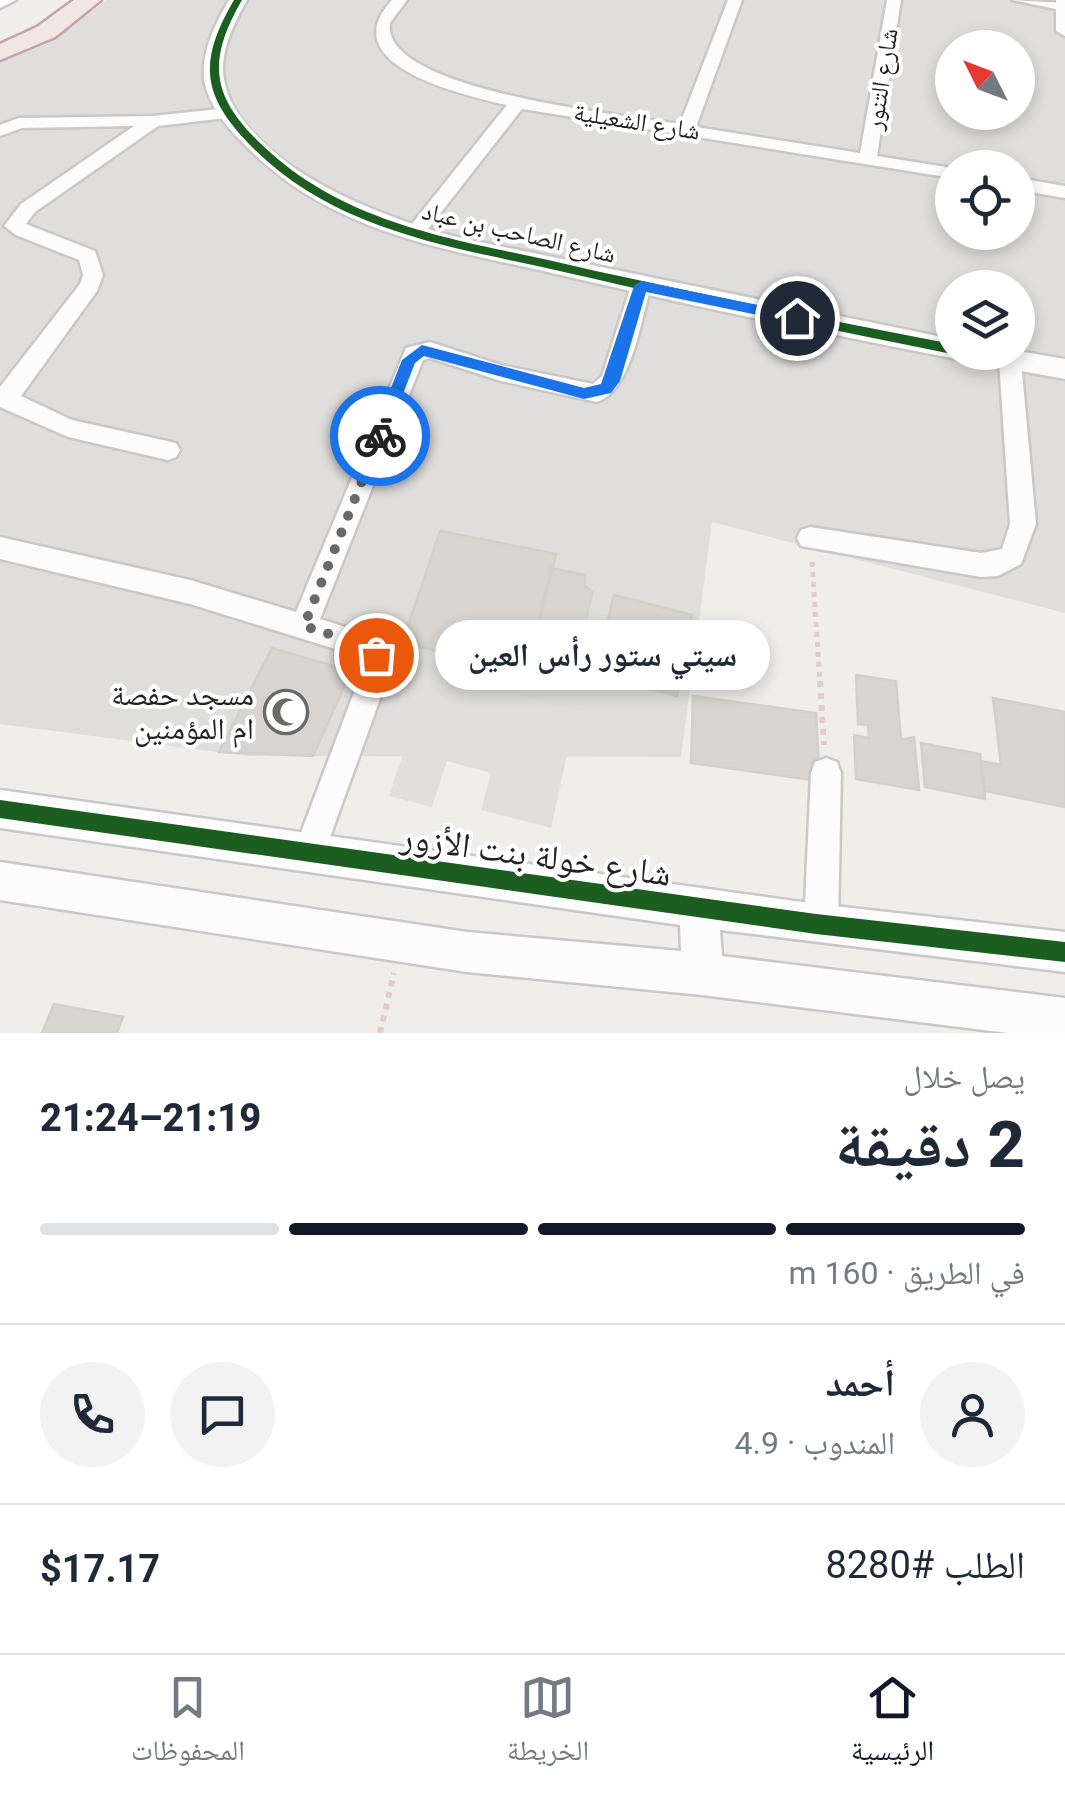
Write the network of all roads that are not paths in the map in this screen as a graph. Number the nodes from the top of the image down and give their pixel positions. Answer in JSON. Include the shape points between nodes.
{"nodes":[{"id":1,"x":10,"y":0,"type":"edge"},
{"id":2,"x":58,"y":0,"type":"edge"},
{"id":3,"x":89,"y":0,"type":"edge"},
{"id":4,"x":238,"y":0,"type":"edge"},
{"id":5,"x":400,"y":0,"type":"edge"},
{"id":6,"x":735,"y":0,"type":"edge"},
{"id":7,"x":894,"y":0,"type":"edge"},
{"id":8,"x":1019,"y":0,"type":"edge"},
{"id":9,"x":0,"y":4,"type":"edge"},
{"id":10,"x":1065,"y":4,"type":"edge"},
{"id":11,"x":1065,"y":32,"type":"edge"},
{"id":12,"x":0,"y":36,"type":"edge"},
{"id":13,"x":0,"y":53,"type":"edge"},
{"id":14,"x":518,"y":103,"type":"junction"},
{"id":15,"x":228,"y":112,"type":"junction"},
{"id":16,"x":152,"y":121,"type":"junction"},
{"id":17,"x":687,"y":128,"type":"junction"},
{"id":18,"x":0,"y":131,"type":"edge"},
{"id":19,"x":868,"y":158,"type":"junction"},
{"id":20,"x":935,"y":170,"type":"edge"},
{"id":21,"x":1035,"y":187,"type":"edge"},
{"id":22,"x":1065,"y":192,"type":"edge"},
{"id":23,"x":414,"y":234,"type":"junction"},
{"id":24,"x":641,"y":286,"type":"junction"},
{"id":25,"x":935,"y":346,"type":"edge"},
{"id":26,"x":1035,"y":365,"type":"edge"},
{"id":27,"x":1065,"y":369,"type":"edge"},
{"id":28,"x":1011,"y":370,"type":"edge"},
{"id":29,"x":3,"y":398,"type":"edge"},
{"id":30,"x":168,"y":450,"type":"dead end"},
{"id":31,"x":810,"y":538,"type":"road end"},
{"id":32,"x":0,"y":548,"type":"edge"},
{"id":33,"x":304,"y":626,"type":"junction"},
{"id":34,"x":826,"y":773,"type":"road end"},
{"id":35,"x":0,"y":809,"type":"edge"},
{"id":36,"x":309,"y":854,"type":"junction"},
{"id":37,"x":0,"y":881,"type":"edge"},
{"id":38,"x":699,"y":908,"type":"junction"},
{"id":39,"x":820,"y":925,"type":"junction"},
{"id":40,"x":1065,"y":952,"type":"edge"},
{"id":41,"x":702,"y":974,"type":"junction"},
{"id":42,"x":1065,"y":1018,"type":"edge"}],
"edges":[{"from":1,"to":9,"type":"street"},
{"from":2,"to":12,"type":"highway"},
{"from":3,"to":13,"type":"highway","via":[[46,32]]},
{"from":4,"to":15,"type":"street","name":"شارع الصاحب بن عباد","via":[[213,74]]},
{"from":5,"to":14,"type":"street","name":"شارع الشعيلية","via":[[380,30],[394,54],[464,89]]},
{"from":6,"to":17,"type":"street"},
{"from":7,"to":19,"type":"street","name":"شارع التنور"},
{"from":8,"to":10,"type":"street"},
{"from":10,"to":11,"type":"street"},
{"from":14,"to":17,"type":"street","name":"شارع الشعيلية"},
{"from":14,"to":23,"type":"street"},
{"from":15,"to":16,"type":"street"},
{"from":15,"to":23,"type":"street","name":"شارع الصاحب بن عباد","via":[[266,153],[334,203]]},
{"from":16,"to":18,"type":"street","via":[[19,123]]},
{"from":16,"to":29,"type":"street","via":[[15,222],[88,256],[93,275]]},
{"from":17,"to":19,"type":"street","name":"شارع الشعيلية"},
{"from":19,"to":20,"type":"street","name":"شارع الشعيلية"},
{"from":21,"to":22,"type":"street"},
{"from":23,"to":24,"type":"street","name":"شارع الصاحب بن عباد"},
{"from":24,"to":25,"type":"street","name":"شارع الصاحب بن عباد"},
{"from":24,"to":33,"type":"street","via":[[612,381],[597,394],[430,350],[414,354]]},
{"from":26,"to":27,"type":"street"},
{"from":28,"to":31,"type":"street","via":[[1023,524],[1012,556],[981,564]]},
{"from":29,"to":30,"type":"street","via":[[68,428]]},
{"from":32,"to":33,"type":"street"},
{"from":33,"to":36,"type":"street","via":[[370,647],[376,655]]},
{"from":34,"to":39,"type":"street"},
{"from":35,"to":36,"type":"street","name":"شارع خولة بنت الأزور"},
{"from":36,"to":38,"type":"street","name":"شارع خولة بنت الأزور"},
{"from":37,"to":41,"type":"street","via":[[400,942]]},
{"from":38,"to":39,"type":"street","name":"شارع خولة بنت الأزور"},
{"from":38,"to":41,"type":"street"},
{"from":39,"to":40,"type":"street","name":"شارع خولة بنت الأزور"},
{"from":41,"to":42,"type":"street"}]}
